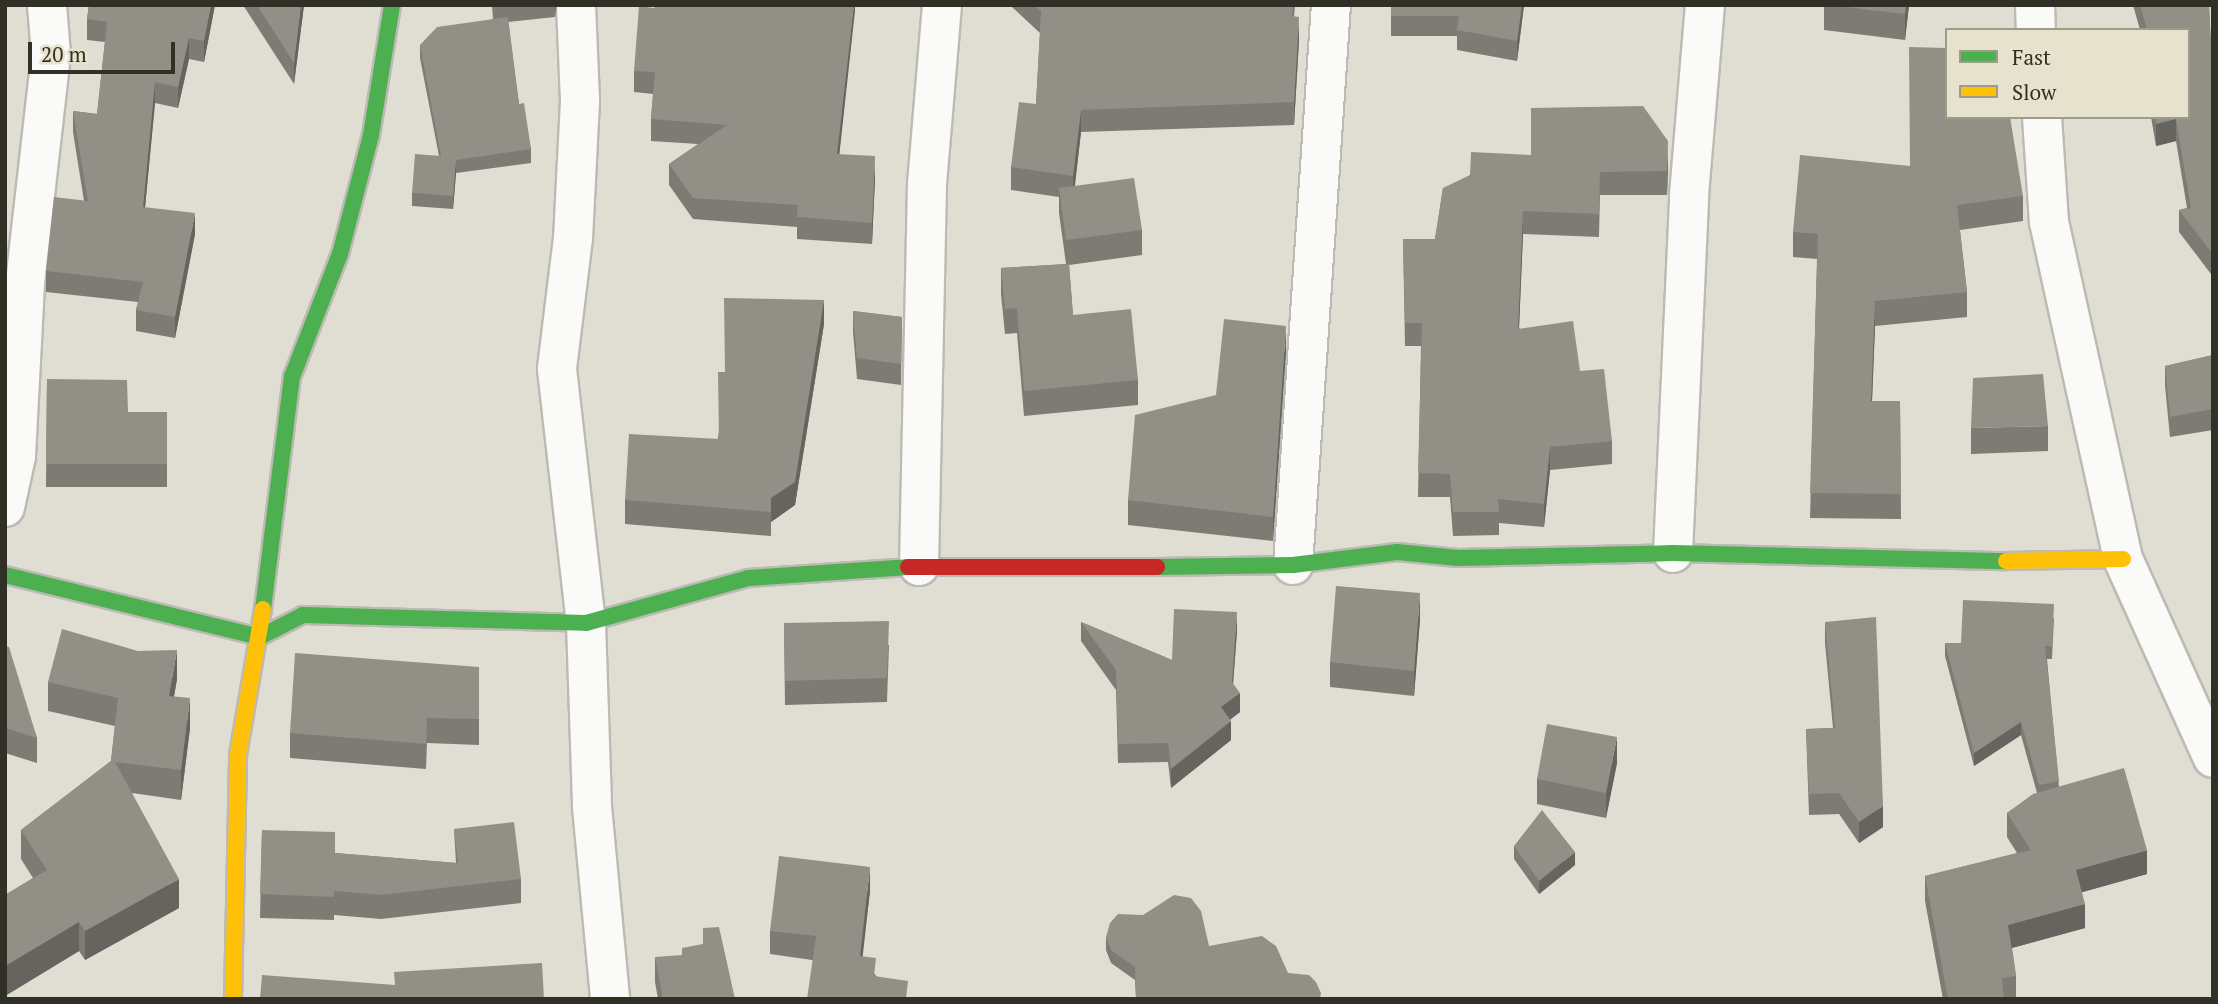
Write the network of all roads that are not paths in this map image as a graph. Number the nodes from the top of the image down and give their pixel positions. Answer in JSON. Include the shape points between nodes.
{"nodes":[{"id":1,"x":47,"y":5,"type":"edge"},
{"id":2,"x":392,"y":5,"type":"edge"},
{"id":3,"x":576,"y":5,"type":"edge"},
{"id":4,"x":942,"y":5,"type":"edge"},
{"id":5,"x":1331,"y":5,"type":"edge"},
{"id":6,"x":1705,"y":5,"type":"edge"},
{"id":7,"x":2035,"y":5,"type":"edge"},
{"id":8,"x":2036,"y":28,"type":"edge"},
{"id":9,"x":2042,"y":119,"type":"edge"},
{"id":10,"x":5,"y":507,"type":"edge"},
{"id":11,"x":1673,"y":553,"type":"junction"},
{"id":12,"x":2123,"y":559,"type":"junction"},
{"id":13,"x":1293,"y":565,"type":"junction"},
{"id":14,"x":919,"y":566,"type":"junction"},
{"id":15,"x":5,"y":575,"type":"edge"},
{"id":16,"x":586,"y":623,"type":"junction"},
{"id":17,"x":260,"y":637,"type":"junction"},
{"id":18,"x":2213,"y":758,"type":"edge"},
{"id":19,"x":233,"y":999,"type":"edge"},
{"id":20,"x":610,"y":999,"type":"edge"}],
"edges":[{"from":1,"to":10,"type":"street","via":[[51,54],[25,283],[16,456]]},
{"from":2,"to":17,"type":"street","via":[[371,135],[340,254],[292,377]]},
{"from":3,"to":16,"type":"street","via":[[580,101],[574,224],[556,369]]},
{"from":4,"to":14,"type":"street","via":[[928,184]]},
{"from":5,"to":13,"type":"street"},
{"from":6,"to":11,"type":"street","via":[[1689,195]]},
{"from":7,"to":8,"type":"street"},
{"from":9,"to":12,"type":"street","via":[[2049,222]]},
{"from":11,"to":12,"type":"street","via":[[1965,562]]},
{"from":11,"to":13,"type":"street","via":[[1458,558],[1397,552]]},
{"from":12,"to":18,"type":"street"},
{"from":13,"to":14,"type":"street"},
{"from":14,"to":16,"type":"street","via":[[748,578]]},
{"from":15,"to":17,"type":"street"},
{"from":16,"to":17,"type":"street","via":[[303,615]]},
{"from":16,"to":20,"type":"street","via":[[592,807]]},
{"from":17,"to":19,"type":"street","via":[[238,755]]}]}
